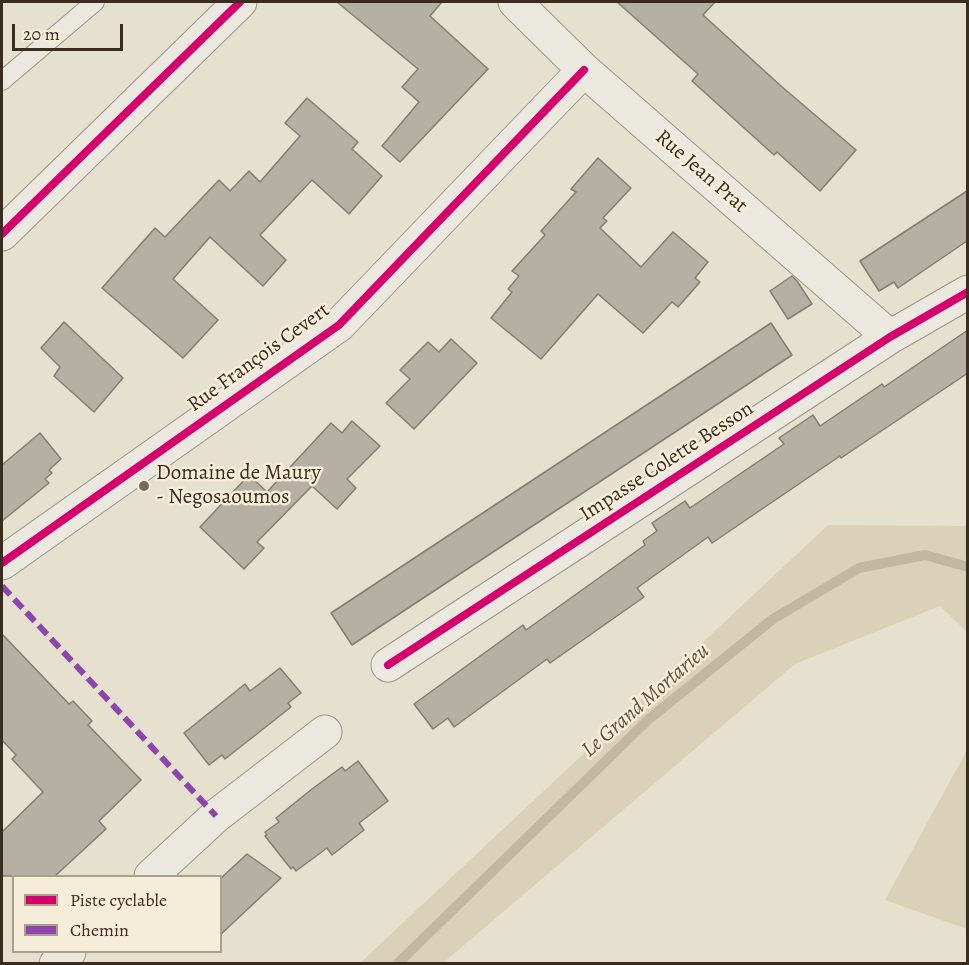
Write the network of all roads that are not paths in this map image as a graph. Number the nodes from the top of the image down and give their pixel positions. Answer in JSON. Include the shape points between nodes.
{"nodes":[{"id":1,"x":95,"y":2,"type":"edge"},
{"id":2,"x":240,"y":2,"type":"edge"},
{"id":3,"x":515,"y":2,"type":"edge"},
{"id":4,"x":584,"y":70,"type":"junction"},
{"id":5,"x":2,"y":81,"type":"edge"},
{"id":6,"x":2,"y":234,"type":"edge"},
{"id":7,"x":968,"y":292,"type":"edge"},
{"id":8,"x":890,"y":337,"type":"junction"},
{"id":9,"x":2,"y":563,"type":"edge"},
{"id":10,"x":388,"y":665,"type":"dead end"},
{"id":11,"x":325,"y":732,"type":"dead end"},
{"id":12,"x":152,"y":875,"type":"edge"}],
"edges":[{"from":1,"to":5,"type":"lane"},
{"from":2,"to":6,"type":"street"},
{"from":3,"to":4,"type":"street","name":"Rue Jean Prat"},
{"from":4,"to":8,"type":"street","name":"Rue Jean Prat"},
{"from":4,"to":9,"type":"street","name":"Rue François Cevert","via":[[339,325]]},
{"from":7,"to":8,"type":"street","name":"Impasse Colette Besson"},
{"from":8,"to":10,"type":"street","name":"Impasse Colette Besson"},
{"from":11,"to":12,"type":"street","via":[[216,816]]}]}
